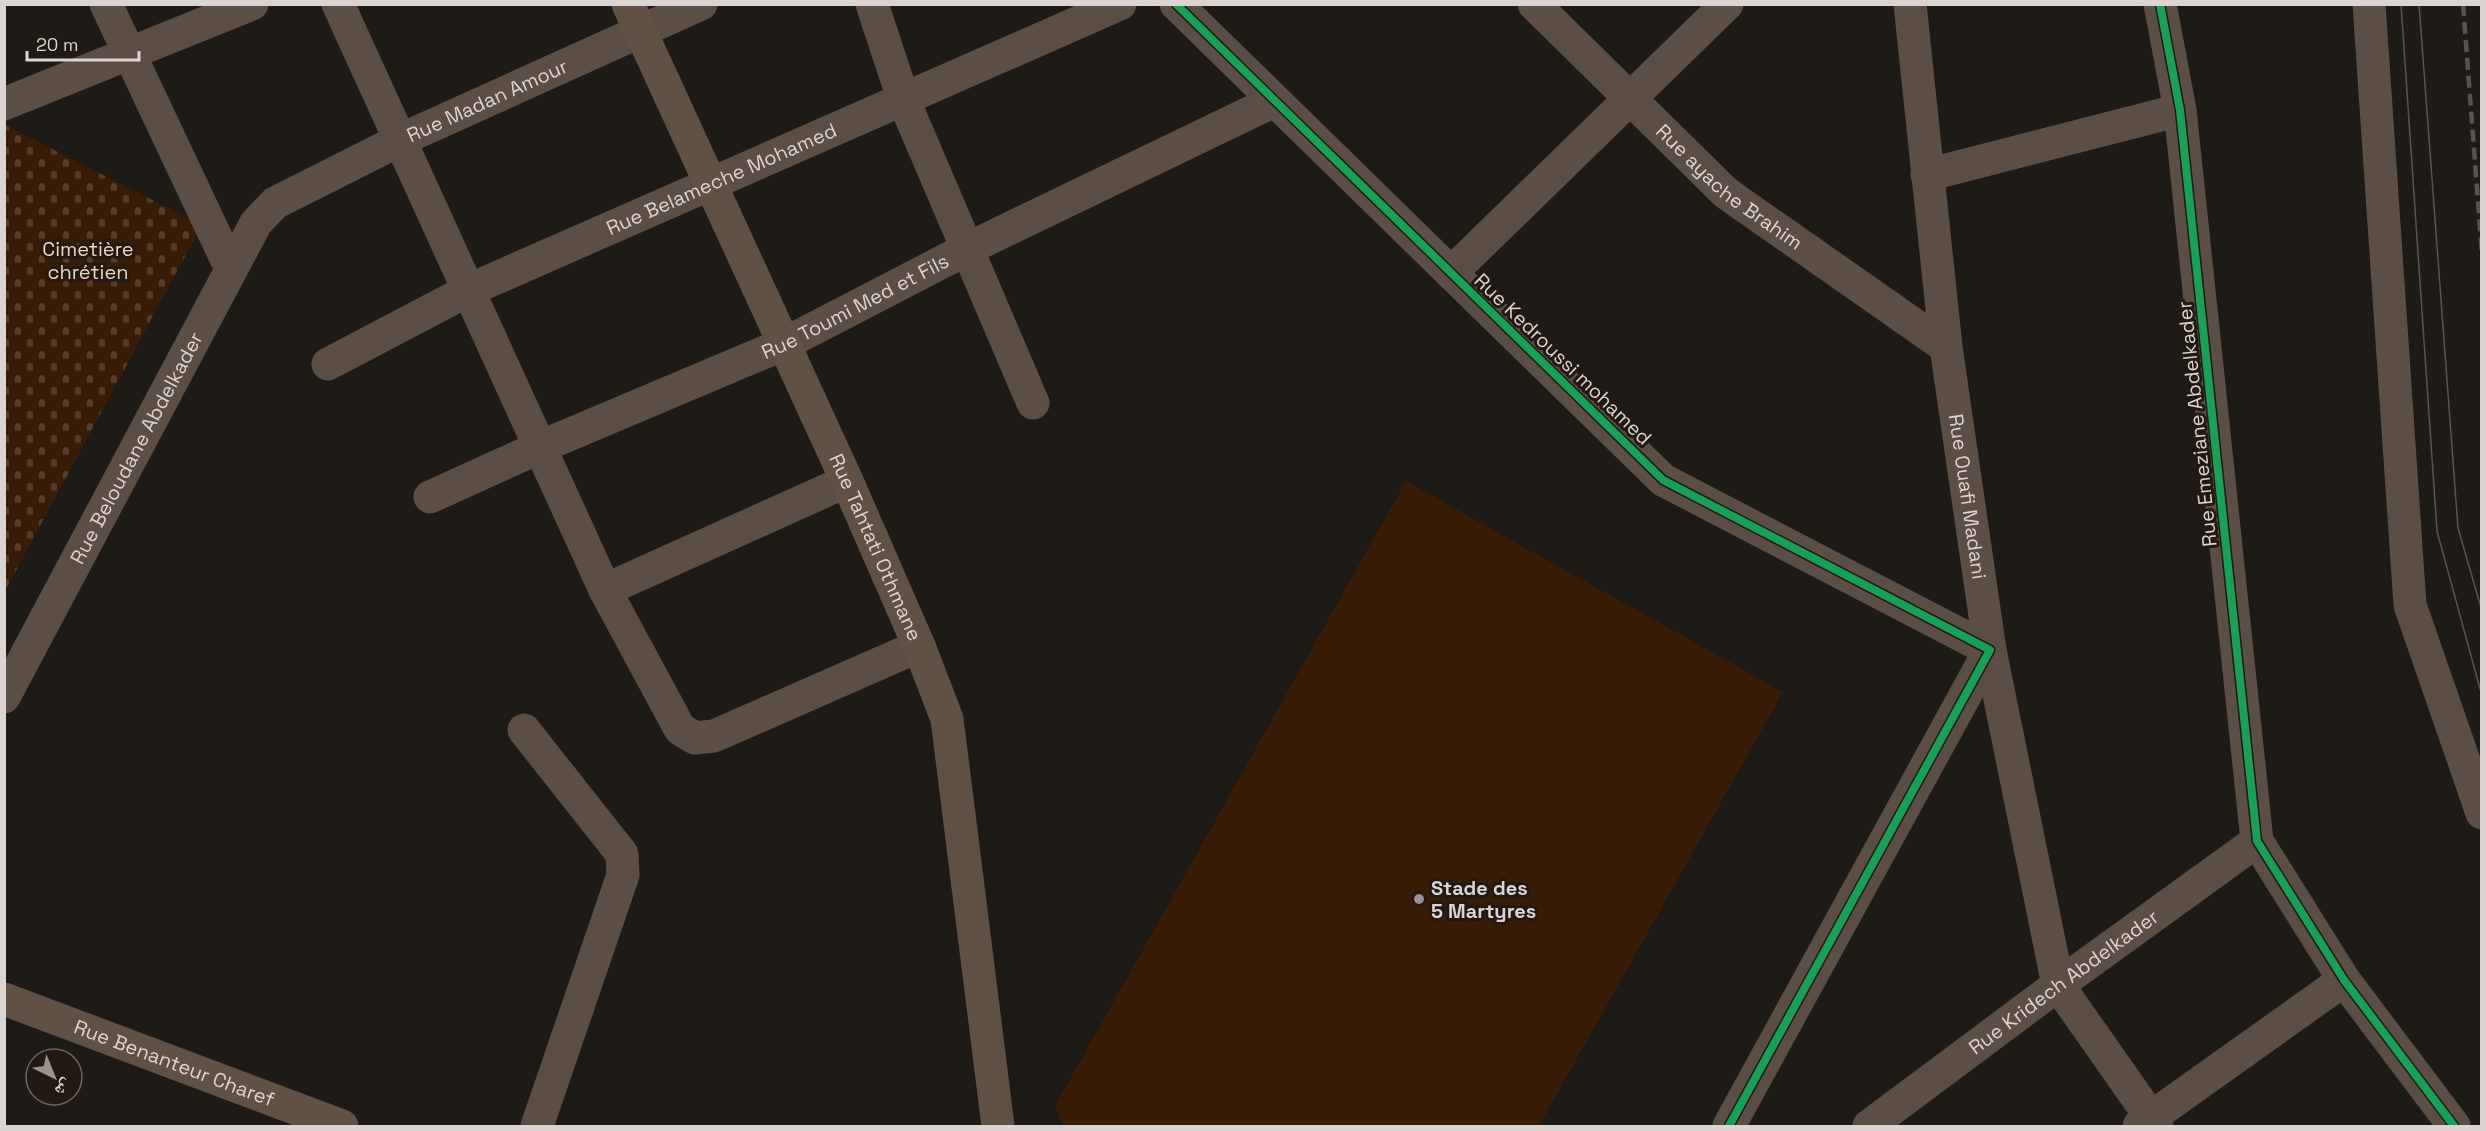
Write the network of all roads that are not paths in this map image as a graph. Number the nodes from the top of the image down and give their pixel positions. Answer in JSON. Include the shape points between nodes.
{"nodes":[{"id":1,"x":106,"y":4,"type":"edge"},
{"id":2,"x":252,"y":4,"type":"edge"},
{"id":3,"x":338,"y":4,"type":"edge"},
{"id":4,"x":701,"y":4,"type":"edge"},
{"id":5,"x":872,"y":4,"type":"edge"},
{"id":6,"x":1120,"y":4,"type":"edge"},
{"id":7,"x":1176,"y":4,"type":"edge"},
{"id":8,"x":1534,"y":4,"type":"edge"},
{"id":9,"x":1727,"y":4,"type":"edge"},
{"id":10,"x":1910,"y":4,"type":"edge"},
{"id":11,"x":2160,"y":4,"type":"edge"},
{"id":12,"x":2369,"y":4,"type":"edge"},
{"id":13,"x":635,"y":18,"type":"edge"},
{"id":14,"x":129,"y":52,"type":"junction"},
{"id":15,"x":1629,"y":99,"type":"junction"},
{"id":16,"x":904,"y":101,"type":"junction"},
{"id":17,"x":1274,"y":101,"type":"junction"},
{"id":18,"x":4,"y":104,"type":"edge"},
{"id":19,"x":2180,"y":110,"type":"junction"},
{"id":20,"x":399,"y":140,"type":"junction"},
{"id":21,"x":1928,"y":176,"type":"junction"},
{"id":22,"x":711,"y":184,"type":"junction"},
{"id":23,"x":275,"y":203,"type":"joint"},
{"id":24,"x":967,"y":249,"type":"junction"},
{"id":25,"x":231,"y":269,"type":"junction"},
{"id":26,"x":1451,"y":273,"type":"junction"},
{"id":27,"x":468,"y":290,"type":"junction"},
{"id":28,"x":784,"y":344,"type":"junction"},
{"id":29,"x":1946,"y":347,"type":"junction"},
{"id":30,"x":328,"y":364,"type":"dead end"},
{"id":31,"x":1033,"y":403,"type":"dead end"},
{"id":32,"x":540,"y":447,"type":"junction"},
{"id":33,"x":847,"y":481,"type":"junction"},
{"id":34,"x":430,"y":497,"type":"dead end"},
{"id":35,"x":605,"y":590,"type":"junction"},
{"id":36,"x":919,"y":646,"type":"junction"},
{"id":37,"x":1990,"y":650,"type":"junction"},
{"id":38,"x":4,"y":697,"type":"edge"},
{"id":39,"x":524,"y":730,"type":"dead end"},
{"id":40,"x":2481,"y":813,"type":"edge"},
{"id":41,"x":2257,"y":841,"type":"junction"},
{"id":42,"x":2344,"y":980,"type":"junction"},
{"id":43,"x":2058,"y":985,"type":"junction"},
{"id":44,"x":4,"y":999,"type":"edge"},
{"id":45,"x":2149,"y":1124,"type":"edge"},
{"id":46,"x":342,"y":1126,"type":"edge"},
{"id":47,"x":537,"y":1126,"type":"edge"},
{"id":48,"x":999,"y":1126,"type":"edge"},
{"id":49,"x":1729,"y":1126,"type":"edge"},
{"id":50,"x":1869,"y":1126,"type":"edge"},
{"id":51,"x":2454,"y":1126,"type":"edge"}],
"edges":[{"from":1,"to":14,"type":"street"},
{"from":2,"to":14,"type":"street"},
{"from":3,"to":20,"type":"street"},
{"from":4,"to":13,"type":"street","name":"Rue Madan Amour"},
{"from":5,"to":16,"type":"street"},
{"from":6,"to":16,"type":"street","name":"Rue Belameche Mohamed"},
{"from":7,"to":17,"type":"street","name":"Rue Kedroussi mohamed"},
{"from":8,"to":15,"type":"street","name":"Rue ayache Brahim"},
{"from":9,"to":15,"type":"street"},
{"from":10,"to":21,"type":"street","name":"Rue Ouafi Madani"},
{"from":11,"to":19,"type":"street","name":"Rue Emeziane Abdelkader"},
{"from":12,"to":40,"type":"street","via":[[2410,605]]},
{"from":13,"to":20,"type":"street","name":"Rue Madan Amour"},
{"from":13,"to":22,"type":"main road","name":"Rue Tahtati Othmane"},
{"from":14,"to":18,"type":"street"},
{"from":14,"to":25,"type":"street"},
{"from":15,"to":26,"type":"street"},
{"from":15,"to":29,"type":"street","name":"Rue ayache Brahim","via":[[1726,193]]},
{"from":16,"to":22,"type":"street","name":"Rue Belameche Mohamed"},
{"from":16,"to":24,"type":"street"},
{"from":17,"to":24,"type":"street","name":"Rue Toumi Med et Fils"},
{"from":17,"to":26,"type":"street","name":"Rue Kedroussi mohamed"},
{"from":19,"to":21,"type":"street"},
{"from":19,"to":41,"type":"street","name":"Rue Emeziane Abdelkader"},
{"from":20,"to":23,"type":"street","name":"Rue Madan Amour"},
{"from":20,"to":27,"type":"street"},
{"from":21,"to":29,"type":"street","name":"Rue Ouafi Madani"},
{"from":22,"to":27,"type":"street","name":"Rue Belameche Mohamed"},
{"from":22,"to":28,"type":"main road","name":"Rue Tahtati Othmane"},
{"from":23,"to":25,"type":"street","name":"Rue Beloudane Abdelkader","via":[[256,223]]},
{"from":24,"to":28,"type":"street","name":"Rue Toumi Med et Fils"},
{"from":24,"to":31,"type":"street"},
{"from":25,"to":38,"type":"street","name":"Rue Beloudane Abdelkader"},
{"from":26,"to":37,"type":"street","name":"Rue Kedroussi mohamed","via":[[1663,480]]},
{"from":27,"to":30,"type":"street","name":"Rue Belameche Mohamed"},
{"from":27,"to":32,"type":"street"},
{"from":28,"to":32,"type":"street","name":"Rue Toumi Med et Fils"},
{"from":28,"to":33,"type":"main road","name":"Rue Tahtati Othmane"},
{"from":29,"to":37,"type":"street","name":"Rue Ouafi Madani"},
{"from":32,"to":34,"type":"street","name":"Rue Toumi Med et Fils"},
{"from":32,"to":35,"type":"street"},
{"from":33,"to":35,"type":"street"},
{"from":33,"to":36,"type":"main road","name":"Rue Tahtati Othmane"},
{"from":35,"to":36,"type":"street","via":[[680,729],[695,738],[714,736]]},
{"from":36,"to":48,"type":"main road","name":"Rue Tahtati Othmane","via":[[947,719]]},
{"from":37,"to":43,"type":"street","name":"Rue Ouafi Madani"},
{"from":37,"to":49,"type":"street"},
{"from":39,"to":47,"type":"street","via":[[622,854],[623,875]]},
{"from":41,"to":42,"type":"street"},
{"from":41,"to":43,"type":"street","name":"Rue Kridech Abdelkader"},
{"from":42,"to":45,"type":"street"},
{"from":42,"to":51,"type":"street"},
{"from":43,"to":45,"type":"street"},
{"from":43,"to":50,"type":"street","name":"Rue Kridech Abdelkader"},
{"from":44,"to":46,"type":"main road","name":"Rue Benanteur Charef"}]}
